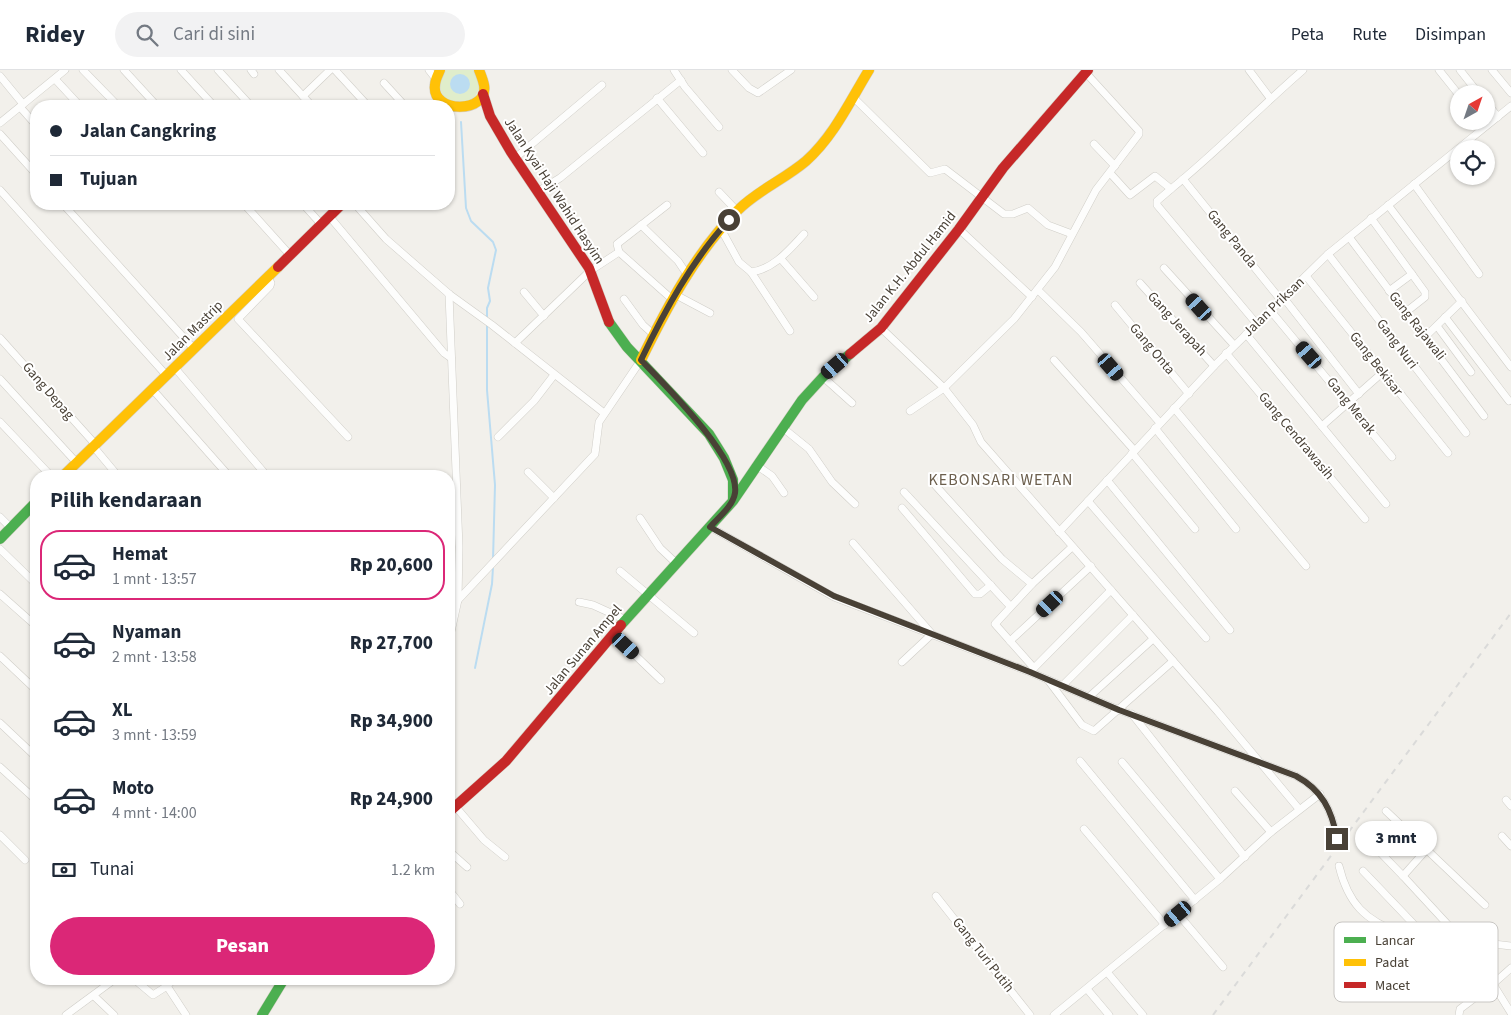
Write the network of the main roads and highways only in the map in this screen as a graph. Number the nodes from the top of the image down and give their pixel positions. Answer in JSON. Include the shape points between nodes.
{"nodes":[{"id":1,"x":867,"y":71,"type":"edge"},
{"id":2,"x":437,"y":72,"type":"edge"},
{"id":3,"x":481,"y":72,"type":"edge"},
{"id":4,"x":1087,"y":72,"type":"edge"},
{"id":5,"x":437,"y":93,"type":"junction"},
{"id":6,"x":483,"y":94,"type":"junction"},
{"id":7,"x":435,"y":100,"type":"edge"},
{"id":8,"x":440,"y":100,"type":"edge"},
{"id":9,"x":473,"y":106,"type":"junction"},
{"id":10,"x":455,"y":109,"type":"edge"},
{"id":11,"x":489,"y":115,"type":"junction"},
{"id":12,"x":334,"y":210,"type":"edge"},
{"id":13,"x":641,"y":360,"type":"junction"},
{"id":14,"x":69,"y":470,"type":"edge"},
{"id":15,"x":732,"y":476,"type":"junction"},
{"id":16,"x":750,"y":478,"type":"junction"},
{"id":17,"x":733,"y":501,"type":"junction"},
{"id":18,"x":30,"y":509,"type":"edge"},
{"id":19,"x":0,"y":539,"type":"edge"},
{"id":20,"x":455,"y":807,"type":"edge"},
{"id":21,"x":280,"y":985,"type":"edge"},
{"id":22,"x":262,"y":1015,"type":"edge"}],
"edges":[{"from":1,"to":13,"type":"main road","via":[[836,126],[808,160],[750,199],[721,229],[688,276]]},
{"from":2,"to":5,"type":"main road"},
{"from":3,"to":6,"type":"main road","name":"Jalan Kyai Haji Wahid Hasyim"},
{"from":4,"to":16,"type":"main road","name":"Jalan K.H. Abdul Hamid","via":[[1025,142],[881,328],[823,377],[802,400]]},
{"from":5,"to":7,"type":"main road"},
{"from":5,"to":8,"type":"main road"},
{"from":6,"to":9,"type":"main road"},
{"from":6,"to":11,"type":"main road","name":"Jalan Kyai Haji Wahid Hasyim"},
{"from":9,"to":10,"type":"main road"},
{"from":9,"to":11,"type":"main road","name":"Jalan Kyai Haji Wahid Hasyim"},
{"from":11,"to":13,"type":"main road","name":"Jalan Kyai Haji Wahid Hasyim","via":[[514,159],[590,271],[614,332]]},
{"from":12,"to":14,"type":"main road","name":"Jalan Mastrip","via":[[236,313]]},
{"from":13,"to":15,"type":"main road","name":"Jalan Kyai Haji Wahid Hasyim","via":[[699,423]]},
{"from":15,"to":16,"type":"main road","via":[[741,480]]},
{"from":15,"to":17,"type":"main road","via":[[736,492]]},
{"from":16,"to":17,"type":"main road","name":"Jalan K.H. Abdul Hamid"},
{"from":17,"to":20,"type":"main road","name":"Jalan Sunan Ampel","via":[[613,634],[506,761]]},
{"from":18,"to":19,"type":"main road"},
{"from":21,"to":22,"type":"main road"}]}
